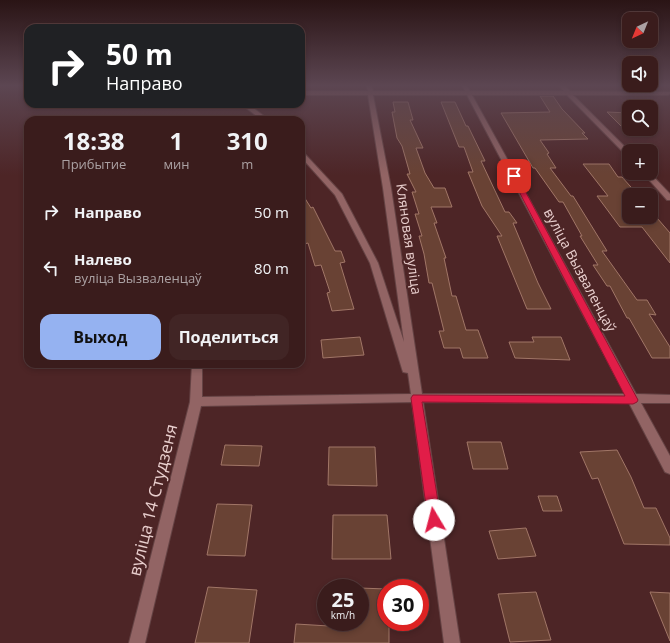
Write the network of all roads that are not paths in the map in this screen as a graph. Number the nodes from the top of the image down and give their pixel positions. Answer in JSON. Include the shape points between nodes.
{"nodes":[{"id":1,"x":374,"y":115,"type":"edge"},
{"id":2,"x":481,"y":115,"type":"edge"},
{"id":3,"x":590,"y":115,"type":"edge"},
{"id":4,"x":622,"y":148,"type":"edge"},
{"id":5,"x":305,"y":157,"type":"edge"},
{"id":6,"x":653,"y":180,"type":"edge"},
{"id":7,"x":670,"y":198,"type":"edge"},
{"id":8,"x":197,"y":368,"type":"edge"},
{"id":9,"x":416,"y":398,"type":"junction"},
{"id":10,"x":670,"y":399,"type":"edge"},
{"id":11,"x":633,"y":400,"type":"junction"},
{"id":12,"x":196,"y":402,"type":"junction"},
{"id":13,"x":670,"y":468,"type":"edge"},
{"id":14,"x":137,"y":643,"type":"edge"},
{"id":15,"x":452,"y":643,"type":"edge"}],
"edges":[{"from":1,"to":9,"type":"street","name":"Кляновая вуліца"},
{"from":2,"to":11,"type":"street","name":"вуліца Вызваленцаў"},
{"from":3,"to":4,"type":"street"},
{"from":5,"to":9,"type":"street","name":"Кляновая вуліца","via":[[338,194],[374,263]]},
{"from":6,"to":7,"type":"street"},
{"from":8,"to":12,"type":"street","name":"вуліца 14 Студзеня"},
{"from":9,"to":11,"type":"street"},
{"from":9,"to":12,"type":"street"},
{"from":9,"to":15,"type":"street","name":"Кляновая вуліца"},
{"from":10,"to":11,"type":"street"},
{"from":11,"to":13,"type":"street","name":"вуліца Вызваленцаў"},
{"from":12,"to":14,"type":"street","name":"вуліца 14 Студзеня"}]}
